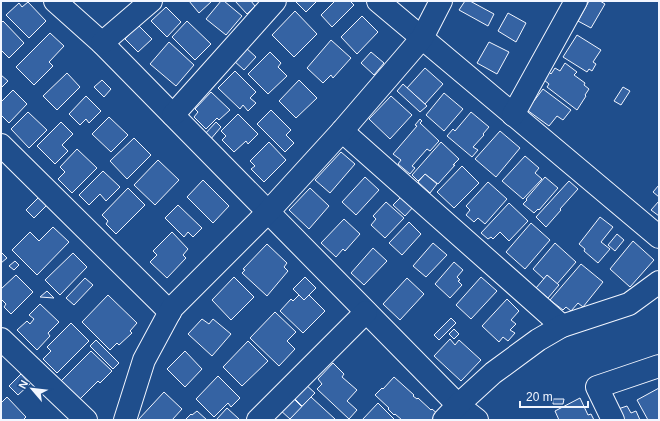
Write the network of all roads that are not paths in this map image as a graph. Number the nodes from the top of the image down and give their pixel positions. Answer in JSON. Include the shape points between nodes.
{"nodes":[{"id":1,"x":56,"y":1,"type":"edge"},
{"id":2,"x":151,"y":1,"type":"edge"},
{"id":3,"x":275,"y":1,"type":"edge"},
{"id":4,"x":378,"y":1,"type":"edge"},
{"id":5,"x":441,"y":1,"type":"edge"},
{"id":6,"x":576,"y":1,"type":"edge"},
{"id":7,"x":422,"y":38,"type":"junction"},
{"id":8,"x":102,"y":43,"type":"junction"},
{"id":9,"x":173,"y":115,"type":"junction"},
{"id":10,"x":513,"y":115,"type":"junction"},
{"id":11,"x":342,"y":132,"type":"junction"},
{"id":12,"x":1,"y":145,"type":"edge"},
{"id":13,"x":268,"y":212,"type":"junction"},
{"id":14,"x":659,"y":237,"type":"edge"},
{"id":15,"x":659,"y":282,"type":"edge"},
{"id":16,"x":170,"y":312,"type":"junction"},
{"id":17,"x":366,"y":312,"type":"junction"},
{"id":18,"x":562,"y":326,"type":"junction"},
{"id":19,"x":1,"y":339,"type":"edge"},
{"id":20,"x":659,"y":366,"type":"edge"},
{"id":21,"x":451,"y":412,"type":"edge"},
{"id":22,"x":86,"y":420,"type":"edge"},
{"id":23,"x":125,"y":420,"type":"edge"},
{"id":24,"x":258,"y":420,"type":"edge"},
{"id":25,"x":477,"y":420,"type":"edge"},
{"id":26,"x":613,"y":420,"type":"edge"}],
"edges":[{"from":1,"to":8,"type":"street"},
{"from":2,"to":8,"type":"street"},
{"from":3,"to":9,"type":"street"},
{"from":4,"to":7,"type":"street"},
{"from":5,"to":7,"type":"street"},
{"from":6,"to":10,"type":"street"},
{"from":7,"to":10,"type":"street"},
{"from":7,"to":11,"type":"street"},
{"from":8,"to":9,"type":"street"},
{"from":9,"to":13,"type":"street"},
{"from":10,"to":14,"type":"street"},
{"from":11,"to":13,"type":"street"},
{"from":11,"to":18,"type":"street"},
{"from":12,"to":16,"type":"street"},
{"from":13,"to":16,"type":"street"},
{"from":13,"to":17,"type":"street"},
{"from":15,"to":18,"type":"street","via":[[629,304]]},
{"from":16,"to":23,"type":"street","via":[[144,360]]},
{"from":17,"to":21,"type":"street"},
{"from":17,"to":24,"type":"street"},
{"from":18,"to":21,"type":"street","via":[[498,369]]},
{"from":19,"to":22,"type":"street"},
{"from":20,"to":26,"type":"street","via":[[596,387]]},
{"from":21,"to":25,"type":"street"}]}
